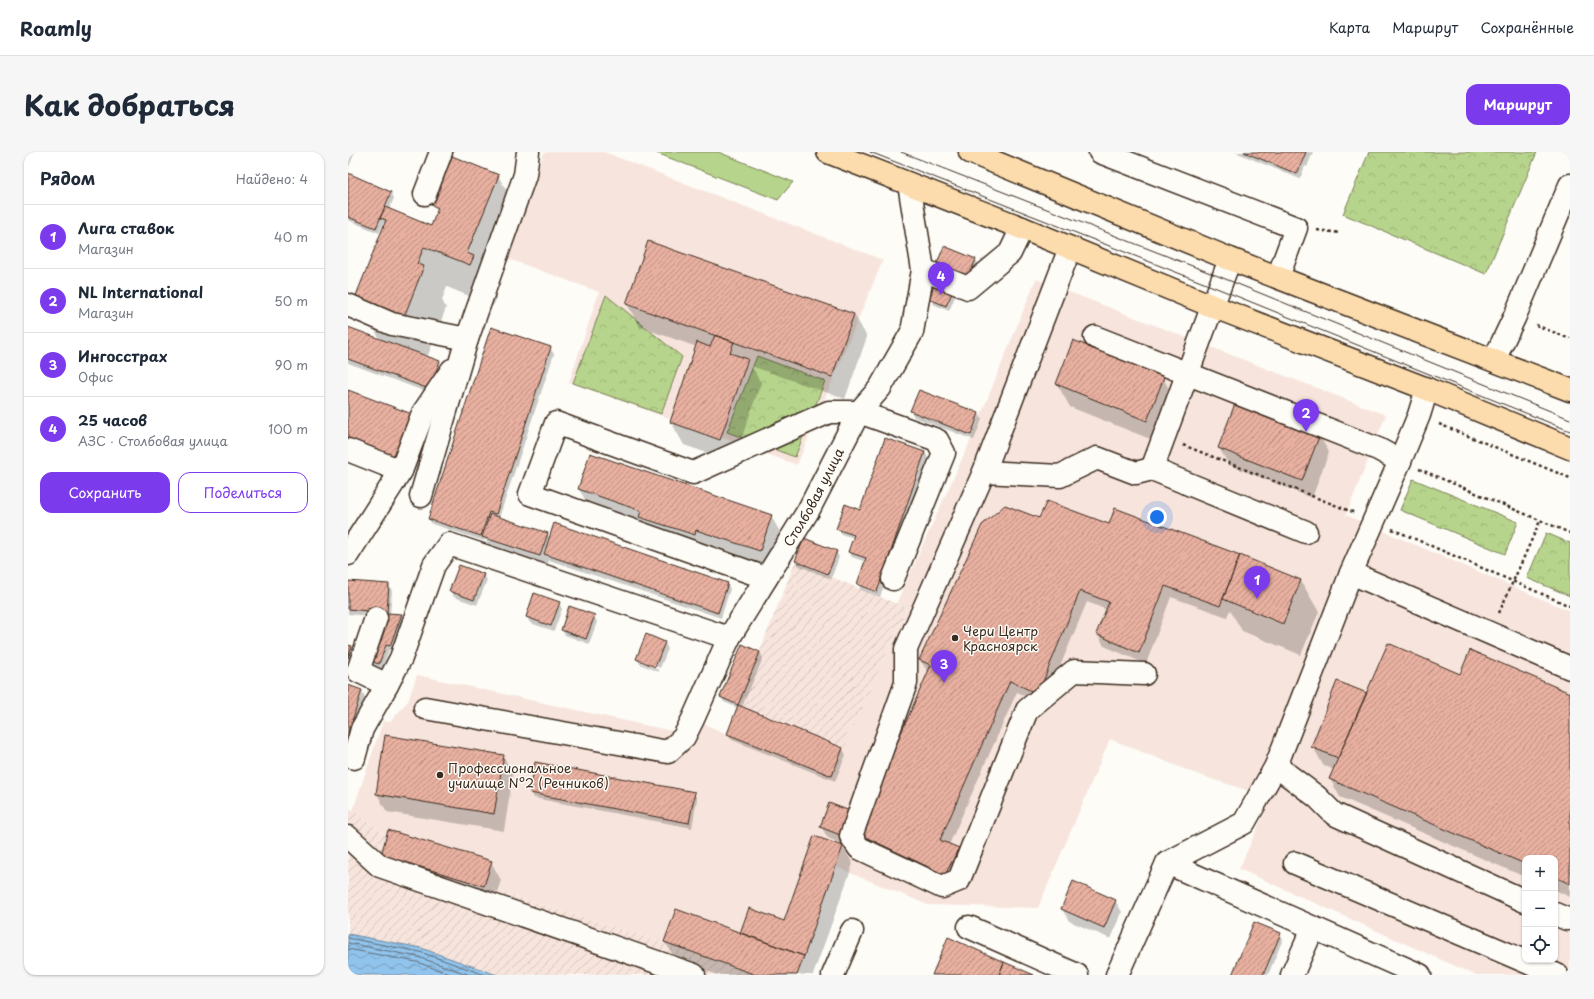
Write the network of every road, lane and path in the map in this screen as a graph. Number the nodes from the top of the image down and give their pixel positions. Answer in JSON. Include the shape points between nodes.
{"nodes":[{"id":1,"x":441,"y":152,"type":"edge"},
{"id":2,"x":528,"y":152,"type":"edge"},
{"id":3,"x":828,"y":152,"type":"edge"},
{"id":4,"x":970,"y":152,"type":"edge"},
{"id":5,"x":1100,"y":152,"type":"edge"},
{"id":6,"x":909,"y":184,"type":"junction"},
{"id":7,"x":1570,"y":185,"type":"edge"},
{"id":8,"x":425,"y":194,"type":"dead end"},
{"id":9,"x":1022,"y":228,"type":"junction"},
{"id":10,"x":1070,"y":248,"type":"junction"},
{"id":11,"x":1230,"y":259,"type":"junction"},
{"id":12,"x":923,"y":270,"type":"junction"},
{"id":13,"x":1278,"y":277,"type":"junction"},
{"id":14,"x":348,"y":305,"type":"edge"},
{"id":15,"x":1212,"y":306,"type":"junction"},
{"id":16,"x":1536,"y":325,"type":"dead end"},
{"id":17,"x":1095,"y":337,"type":"dead end"},
{"id":18,"x":1570,"y":339,"type":"edge"},
{"id":19,"x":466,"y":346,"type":"junction"},
{"id":20,"x":1494,"y":360,"type":"junction"},
{"id":21,"x":1188,"y":373,"type":"junction"},
{"id":22,"x":1427,"y":389,"type":"junction"},
{"id":23,"x":1570,"y":390,"type":"edge"},
{"id":24,"x":859,"y":412,"type":"junction"},
{"id":25,"x":1418,"y":415,"type":"junction"},
{"id":26,"x":1570,"y":448,"type":"edge"},
{"id":27,"x":348,"y":450,"type":"edge"},
{"id":28,"x":1400,"y":461,"type":"junction"},
{"id":29,"x":1152,"y":469,"type":"junction"},
{"id":30,"x":401,"y":471,"type":"junction"},
{"id":31,"x":984,"y":472,"type":"junction"},
{"id":32,"x":1570,"y":478,"type":"edge"},
{"id":33,"x":421,"y":496,"type":"dead end"},
{"id":34,"x":1540,"y":521,"type":"junction"},
{"id":35,"x":1306,"y":532,"type":"dead end"},
{"id":36,"x":1570,"y":532,"type":"edge"},
{"id":37,"x":348,"y":554,"type":"edge"},
{"id":38,"x":1351,"y":573,"type":"junction"},
{"id":39,"x":766,"y":578,"type":"junction"},
{"id":40,"x":892,"y":579,"type":"dead end"},
{"id":41,"x":376,"y":618,"type":"dead end"},
{"id":42,"x":1490,"y":633,"type":"junction"},
{"id":43,"x":729,"y":638,"type":"junction"},
{"id":44,"x":1570,"y":668,"type":"edge"},
{"id":45,"x":1144,"y":674,"type":"dead end"},
{"id":46,"x":387,"y":685,"type":"junction"},
{"id":47,"x":425,"y":708,"type":"dead end"},
{"id":48,"x":354,"y":758,"type":"dead end"},
{"id":49,"x":1276,"y":766,"type":"junction"},
{"id":50,"x":348,"y":836,"type":"edge"},
{"id":51,"x":1167,"y":863,"type":"junction"},
{"id":52,"x":1295,"y":863,"type":"dead end"},
{"id":53,"x":1522,"y":899,"type":"edge"},
{"id":54,"x":969,"y":927,"type":"dead end"},
{"id":55,"x":1313,"y":928,"type":"junction"},
{"id":56,"x":852,"y":931,"type":"dead end"},
{"id":57,"x":694,"y":975,"type":"edge"},
{"id":58,"x":833,"y":975,"type":"edge"},
{"id":59,"x":1077,"y":975,"type":"edge"},
{"id":60,"x":1117,"y":975,"type":"edge"},
{"id":61,"x":1292,"y":975,"type":"edge"},
{"id":62,"x":1420,"y":975,"type":"edge"},
{"id":63,"x":1557,"y":975,"type":"edge"}],
"edges":[{"from":1,"to":8,"type":"street"},
{"from":2,"to":19,"type":"street","via":[[525,175]]},
{"from":3,"to":6,"type":"highway"},
{"from":4,"to":11,"type":"highway"},
{"from":5,"to":13,"type":"street","via":[[1296,228]]},
{"from":6,"to":9,"type":"highway"},
{"from":6,"to":12,"type":"street","name":"Столбовая улица"},
{"from":7,"to":20,"type":"street"},
{"from":9,"to":10,"type":"highway"},
{"from":9,"to":12,"type":"street","via":[[1010,253],[968,288]]},
{"from":10,"to":15,"type":"highway"},
{"from":10,"to":31,"type":"street"},
{"from":11,"to":13,"type":"highway"},
{"from":11,"to":15,"type":"street"},
{"from":12,"to":24,"type":"street","name":"Столбовая улица","via":[[912,332],[880,388]]},
{"from":13,"to":20,"type":"highway"},
{"from":14,"to":19,"type":"street","via":[[392,324]]},
{"from":15,"to":21,"type":"street"},
{"from":15,"to":22,"type":"highway"},
{"from":16,"to":18,"type":"path"},
{"from":17,"to":21,"type":"street"},
{"from":19,"to":30,"type":"street","via":[[423,413]]},
{"from":19,"to":33,"type":"street"},
{"from":20,"to":23,"type":"highway"},
{"from":21,"to":28,"type":"street","via":[[1378,449]]},
{"from":21,"to":29,"type":"street"},
{"from":22,"to":25,"type":"street"},
{"from":22,"to":26,"type":"highway"},
{"from":24,"to":39,"type":"street","name":"Столбовая улица","via":[[808,511]]},
{"from":24,"to":39,"type":"street","via":[[829,412],[693,473],[556,424],[530,494]]},
{"from":24,"to":40,"type":"street","via":[[937,440],[944,454]]},
{"from":25,"to":28,"type":"street"},
{"from":25,"to":32,"type":"path"},
{"from":27,"to":30,"type":"street"},
{"from":28,"to":34,"type":"path"},
{"from":28,"to":38,"type":"street"},
{"from":29,"to":31,"type":"street","via":[[1136,473],[1096,458],[1060,476]]},
{"from":29,"to":35,"type":"street"},
{"from":30,"to":37,"type":"street"},
{"from":31,"to":45,"type":"street","via":[[906,649],[906,683],[851,836],[859,848],[942,887],[959,880],[1027,710],[1074,672]]},
{"from":34,"to":36,"type":"path"},
{"from":34,"to":42,"type":"path"},
{"from":38,"to":42,"type":"street"},
{"from":38,"to":49,"type":"street"},
{"from":39,"to":43,"type":"street","name":"Столбовая улица"},
{"from":41,"to":46,"type":"street","via":[[358,671]]},
{"from":42,"to":44,"type":"street"},
{"from":43,"to":46,"type":"street","via":[[449,544],[434,565],[401,658]]},
{"from":43,"to":47,"type":"street","name":"Столбовая улица","via":[[684,737],[668,752]]},
{"from":46,"to":48,"type":"street","via":[[362,729]]},
{"from":49,"to":51,"type":"street","via":[[1244,823]]},
{"from":49,"to":53,"type":"street","via":[[1317,797],[1334,814]]},
{"from":50,"to":57,"type":"street","via":[[380,866]]},
{"from":51,"to":55,"type":"street","via":[[1271,919]]},
{"from":51,"to":60,"type":"street"},
{"from":52,"to":63,"type":"street"},
{"from":54,"to":59,"type":"street"},
{"from":55,"to":61,"type":"street"},
{"from":55,"to":62,"type":"street"},
{"from":56,"to":58,"type":"street"}]}
